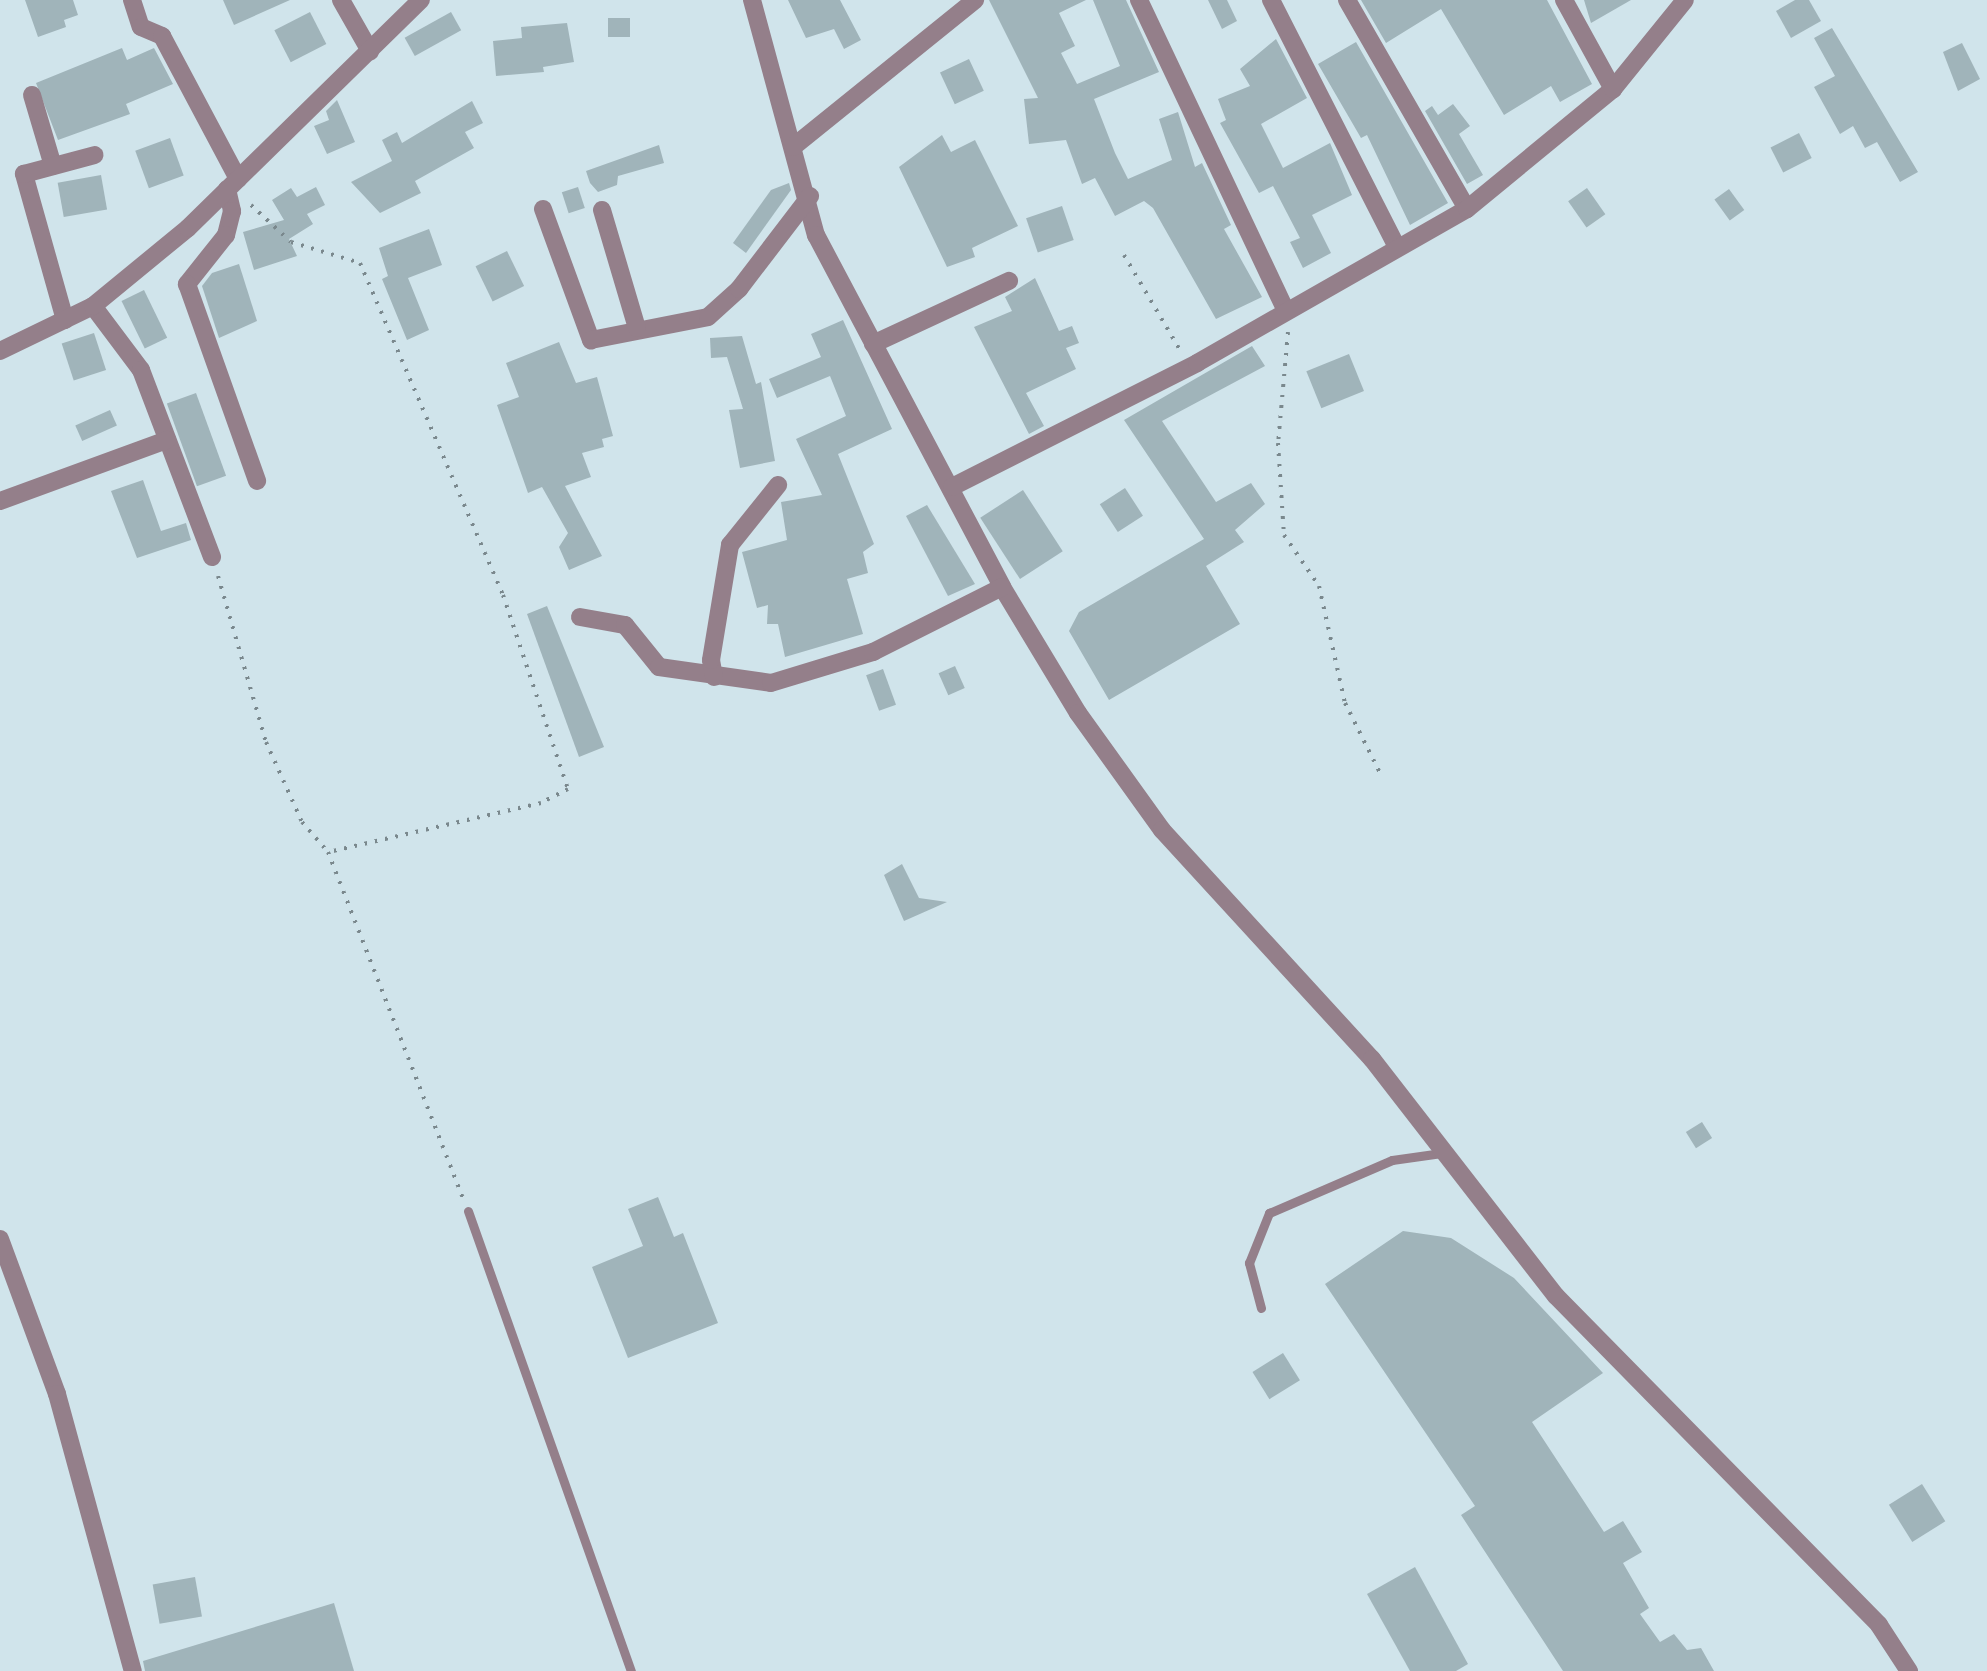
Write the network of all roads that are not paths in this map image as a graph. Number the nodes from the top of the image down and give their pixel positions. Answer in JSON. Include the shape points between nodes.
{"nodes":[{"id":1,"x":132,"y":0,"type":"edge"},
{"id":2,"x":341,"y":0,"type":"edge"},
{"id":3,"x":421,"y":0,"type":"edge"},
{"id":4,"x":752,"y":0,"type":"edge"},
{"id":5,"x":975,"y":0,"type":"edge"},
{"id":6,"x":1138,"y":0,"type":"edge"},
{"id":7,"x":1270,"y":0,"type":"edge"},
{"id":8,"x":1347,"y":0,"type":"edge"},
{"id":9,"x":1564,"y":0,"type":"edge"},
{"id":10,"x":1685,"y":0,"type":"edge"},
{"id":11,"x":370,"y":52,"type":"junction"},
{"id":12,"x":1613,"y":89,"type":"junction"},
{"id":13,"x":32,"y":96,"type":"dead end"},
{"id":14,"x":793,"y":147,"type":"junction"},
{"id":15,"x":94,"y":154,"type":"dead end"},
{"id":16,"x":53,"y":166,"type":"junction"},
{"id":17,"x":233,"y":184,"type":"junction"},
{"id":18,"x":810,"y":196,"type":"junction"},
{"id":19,"x":543,"y":209,"type":"dead end"},
{"id":20,"x":1467,"y":209,"type":"junction"},
{"id":21,"x":602,"y":210,"type":"dead end"},
{"id":22,"x":1396,"y":245,"type":"junction"},
{"id":23,"x":1009,"y":281,"type":"dead end"},
{"id":24,"x":93,"y":306,"type":"junction"},
{"id":25,"x":1283,"y":312,"type":"junction"},
{"id":26,"x":65,"y":320,"type":"junction"},
{"id":27,"x":637,"y":328,"type":"junction"},
{"id":28,"x":873,"y":344,"type":"junction"},
{"id":29,"x":0,"y":350,"type":"edge"},
{"id":30,"x":167,"y":440,"type":"junction"},
{"id":31,"x":257,"y":481,"type":"dead end"},
{"id":32,"x":778,"y":485,"type":"dead end"},
{"id":33,"x":952,"y":487,"type":"junction"},
{"id":34,"x":0,"y":501,"type":"edge"},
{"id":35,"x":212,"y":557,"type":"road end"},
{"id":36,"x":1002,"y":586,"type":"junction"},
{"id":37,"x":580,"y":617,"type":"dead end"},
{"id":38,"x":714,"y":677,"type":"junction"},
{"id":39,"x":1445,"y":1152,"type":"junction"},
{"id":40,"x":468,"y":1211,"type":"road end"},
{"id":41,"x":0,"y":1239,"type":"edge"},
{"id":42,"x":1262,"y":1308,"type":"dead end"},
{"id":43,"x":134,"y":1671,"type":"edge"},
{"id":44,"x":631,"y":1671,"type":"edge"},
{"id":45,"x":1908,"y":1671,"type":"edge"}],
"edges":[{"from":1,"to":17,"type":"street","via":[[140,26],[162,36]]},
{"from":2,"to":11,"type":"street"},
{"from":3,"to":11,"type":"street"},
{"from":4,"to":14,"type":"street"},
{"from":5,"to":14,"type":"street"},
{"from":6,"to":25,"type":"street"},
{"from":7,"to":22,"type":"street"},
{"from":8,"to":20,"type":"street"},
{"from":9,"to":12,"type":"street"},
{"from":10,"to":12,"type":"street"},
{"from":11,"to":17,"type":"street"},
{"from":12,"to":20,"type":"street"},
{"from":13,"to":16,"type":"street"},
{"from":14,"to":18,"type":"street"},
{"from":15,"to":16,"type":"street"},
{"from":16,"to":26,"type":"street","via":[[24,174]]},
{"from":17,"to":24,"type":"street"},
{"from":17,"to":31,"type":"street","via":[[226,235],[187,284]]},
{"from":18,"to":27,"type":"street","via":[[739,289],[708,316]]},
{"from":18,"to":28,"type":"street","via":[[816,235]]},
{"from":19,"to":27,"type":"street","via":[[591,340]]},
{"from":20,"to":22,"type":"street"},
{"from":21,"to":27,"type":"street"},
{"from":22,"to":25,"type":"street"},
{"from":23,"to":28,"type":"street"},
{"from":24,"to":26,"type":"street"},
{"from":24,"to":30,"type":"street","via":[[140,370]]},
{"from":25,"to":33,"type":"street"},
{"from":26,"to":29,"type":"street"},
{"from":28,"to":33,"type":"street"},
{"from":30,"to":34,"type":"street"},
{"from":30,"to":35,"type":"street"},
{"from":32,"to":38,"type":"street","via":[[730,545],[710,660]]},
{"from":33,"to":36,"type":"street"},
{"from":36,"to":38,"type":"street","via":[[873,652],[771,683]]},
{"from":36,"to":39,"type":"street","via":[[1078,713],[1162,830],[1372,1059]]},
{"from":37,"to":38,"type":"street","via":[[625,625],[658,668]]},
{"from":39,"to":42,"type":"lane","via":[[1392,1160],[1269,1213],[1249,1262]]},
{"from":39,"to":45,"type":"street","via":[[1556,1296],[1879,1625]]},
{"from":40,"to":44,"type":"lane"},
{"from":41,"to":43,"type":"street","via":[[57,1394]]}]}
